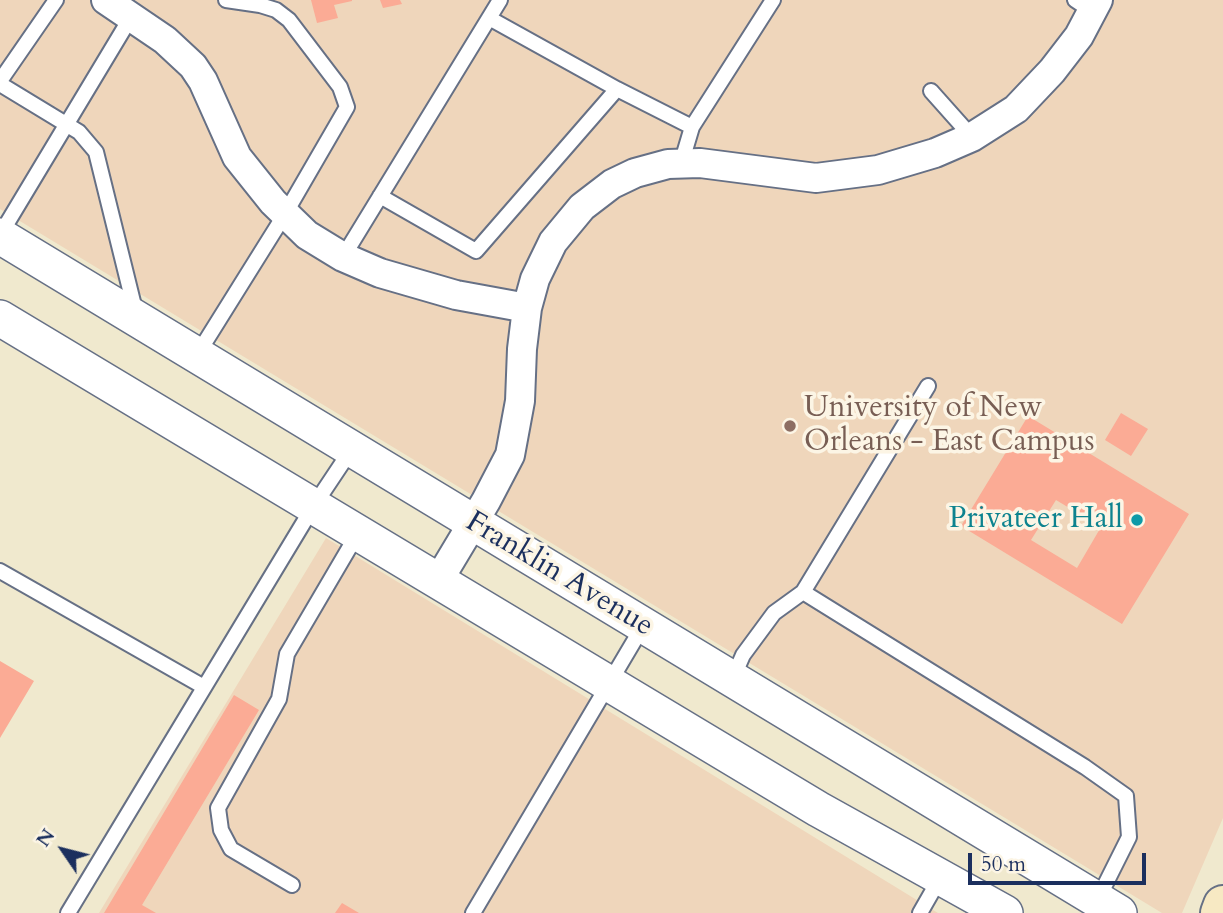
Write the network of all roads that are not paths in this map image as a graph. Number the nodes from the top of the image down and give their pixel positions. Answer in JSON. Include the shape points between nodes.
{"nodes":[{"id":1,"x":56,"y":0,"type":"edge"},
{"id":2,"x":106,"y":0,"type":"edge"},
{"id":3,"x":226,"y":0,"type":"edge"},
{"id":4,"x":500,"y":0,"type":"edge"},
{"id":5,"x":773,"y":0,"type":"edge"},
{"id":6,"x":1088,"y":4,"type":"edge"},
{"id":7,"x":131,"y":17,"type":"junction"},
{"id":8,"x":489,"y":18,"type":"junction"},
{"id":9,"x":0,"y":83,"type":"edge"},
{"id":10,"x":617,"y":89,"type":"junction"},
{"id":11,"x":931,"y":91,"type":"dead end"},
{"id":12,"x":67,"y":124,"type":"junction"},
{"id":13,"x":692,"y":127,"type":"junction"},
{"id":14,"x":972,"y":137,"type":"junction"},
{"id":15,"x":681,"y":164,"type":"junction"},
{"id":16,"x":380,"y":197,"type":"junction"},
{"id":17,"x":285,"y":214,"type":"junction"},
{"id":18,"x":0,"y":236,"type":"edge"},
{"id":19,"x":343,"y":257,"type":"junction"},
{"id":20,"x":527,"y":307,"type":"junction"},
{"id":21,"x":0,"y":318,"type":"edge"},
{"id":22,"x":138,"y":319,"type":"junction"},
{"id":23,"x":197,"y":355,"type":"junction"},
{"id":24,"x":928,"y":386,"type":"dead end"},
{"id":25,"x":351,"y":450,"type":"junction"},
{"id":26,"x":313,"y":507,"type":"junction"},
{"id":27,"x":473,"y":523,"type":"junction"},
{"id":28,"x":358,"y":533,"type":"junction"},
{"id":29,"x":0,"y":571,"type":"edge"},
{"id":30,"x":438,"y":581,"type":"junction"},
{"id":31,"x":803,"y":592,"type":"junction"},
{"id":32,"x":643,"y":626,"type":"junction"},
{"id":33,"x":732,"y":680,"type":"junction"},
{"id":34,"x":608,"y":684,"type":"junction"},
{"id":35,"x":204,"y":687,"type":"junction"},
{"id":36,"x":940,"y":877,"type":"junction"},
{"id":37,"x":292,"y":885,"type":"dead end"},
{"id":38,"x":1223,"y":905,"type":"edge"},
{"id":39,"x":1108,"y":907,"type":"edge"},
{"id":40,"x":477,"y":912,"type":"edge"},
{"id":41,"x":68,"y":913,"type":"edge"},
{"id":42,"x":920,"y":913,"type":"edge"},
{"id":43,"x":1005,"y":913,"type":"edge"},
{"id":44,"x":1220,"y":913,"type":"edge"}],
"edges":[{"from":1,"to":9,"type":"lane"},
{"from":2,"to":7,"type":"street"},
{"from":3,"to":17,"type":"lane","via":[[276,9],[289,20],[340,87],[347,107]]},
{"from":4,"to":8,"type":"lane"},
{"from":5,"to":13,"type":"lane"},
{"from":6,"to":14,"type":"street","via":[[1079,36],[1052,71],[1016,109]]},
{"from":7,"to":12,"type":"lane"},
{"from":7,"to":17,"type":"street","via":[[193,66],[237,157]]},
{"from":8,"to":10,"type":"lane"},
{"from":8,"to":16,"type":"lane"},
{"from":9,"to":12,"type":"lane"},
{"from":10,"to":13,"type":"lane"},
{"from":10,"to":16,"type":"lane","via":[[476,251]]},
{"from":11,"to":14,"type":"lane"},
{"from":12,"to":18,"type":"lane"},
{"from":12,"to":22,"type":"lane","via":[[96,152]]},
{"from":13,"to":15,"type":"lane"},
{"from":14,"to":15,"type":"street","via":[[935,153],[849,175],[816,178]]},
{"from":15,"to":20,"type":"street","via":[[635,173],[582,207],[554,242]]},
{"from":16,"to":19,"type":"lane"},
{"from":17,"to":19,"type":"street"},
{"from":17,"to":23,"type":"lane"},
{"from":18,"to":22,"type":"street","name":"Franklin Avenue"},
{"from":19,"to":20,"type":"street","via":[[411,283]]},
{"from":20,"to":27,"type":"street","via":[[516,431],[510,455]]},
{"from":21,"to":26,"type":"street"},
{"from":22,"to":23,"type":"street","name":"Franklin Avenue"},
{"from":23,"to":25,"type":"street","name":"Franklin Avenue"},
{"from":24,"to":31,"type":"lane"},
{"from":25,"to":26,"type":"lane"},
{"from":25,"to":27,"type":"street","name":"Franklin Avenue"},
{"from":26,"to":28,"type":"street"},
{"from":26,"to":35,"type":"lane"},
{"from":27,"to":30,"type":"street"},
{"from":27,"to":32,"type":"street","name":"Franklin Avenue"},
{"from":28,"to":30,"type":"street"},
{"from":28,"to":37,"type":"lane","via":[[287,654],[279,699],[219,807],[221,830],[231,849]]},
{"from":29,"to":35,"type":"lane"},
{"from":30,"to":34,"type":"street"},
{"from":31,"to":33,"type":"lane","via":[[774,613],[743,655]]},
{"from":31,"to":39,"type":"lane","via":[[1126,796],[1129,837]]},
{"from":32,"to":33,"type":"street","name":"Franklin Avenue"},
{"from":32,"to":34,"type":"lane"},
{"from":33,"to":39,"type":"street","name":"Franklin Avenue"},
{"from":34,"to":36,"type":"street"},
{"from":34,"to":40,"type":"lane"},
{"from":35,"to":41,"type":"lane"},
{"from":36,"to":42,"type":"lane"},
{"from":36,"to":43,"type":"street"},
{"from":38,"to":44,"type":"main road"}]}
